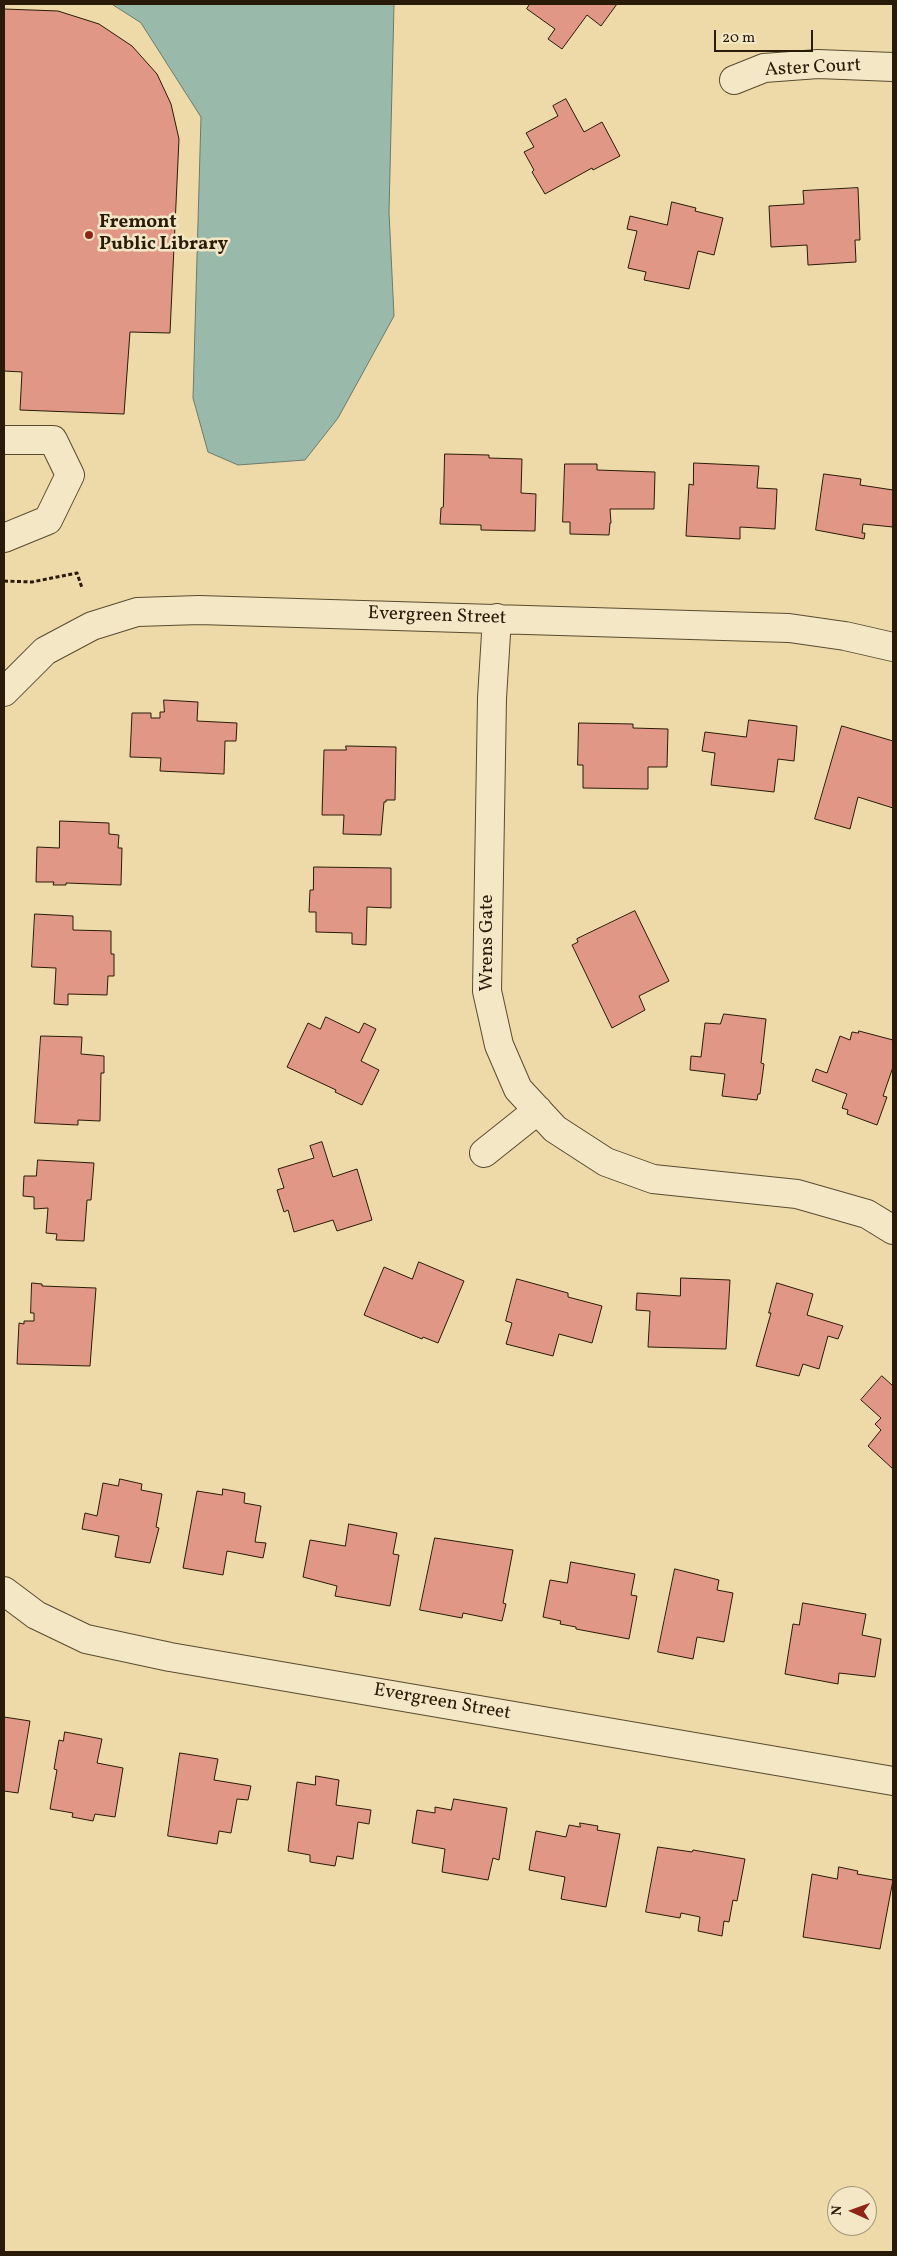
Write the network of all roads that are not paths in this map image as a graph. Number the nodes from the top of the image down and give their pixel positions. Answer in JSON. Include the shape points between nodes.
{"nodes":[{"id":1,"x":893,"y":67,"type":"edge"},
{"id":2,"x":734,"y":80,"type":"dead end"},
{"id":3,"x":4,"y":440,"type":"edge"},
{"id":4,"x":4,"y":538,"type":"edge"},
{"id":5,"x":497,"y":618,"type":"junction"},
{"id":6,"x":893,"y":647,"type":"edge"},
{"id":7,"x":4,"y":692,"type":"edge"},
{"id":8,"x":538,"y":1110,"type":"junction"},
{"id":9,"x":484,"y":1153,"type":"dead end"},
{"id":10,"x":893,"y":1230,"type":"edge"},
{"id":11,"x":4,"y":1591,"type":"edge"},
{"id":12,"x":893,"y":1780,"type":"edge"}],
"edges":[{"from":1,"to":2,"type":"street","name":"Aster Court","via":[[818,64],[764,68]]},
{"from":3,"to":4,"type":"street","via":[[53,440],[70,475],[48,520]]},
{"from":5,"to":6,"type":"street","name":"Evergreen Street","via":[[789,628]]},
{"from":5,"to":7,"type":"street","name":"Evergreen Street","via":[[198,610],[137,612],[92,626],[45,651]]},
{"from":5,"to":8,"type":"street","name":"Wrens Gate","via":[[492,698],[487,991],[500,1044],[518,1088]]},
{"from":8,"to":9,"type":"street"},
{"from":8,"to":10,"type":"street","name":"Wrens Gate","via":[[555,1130],[606,1162],[653,1179],[797,1194],[867,1214]]},
{"from":11,"to":12,"type":"street","name":"Evergreen Street","via":[[36,1615],[86,1639],[170,1657]]}]}
